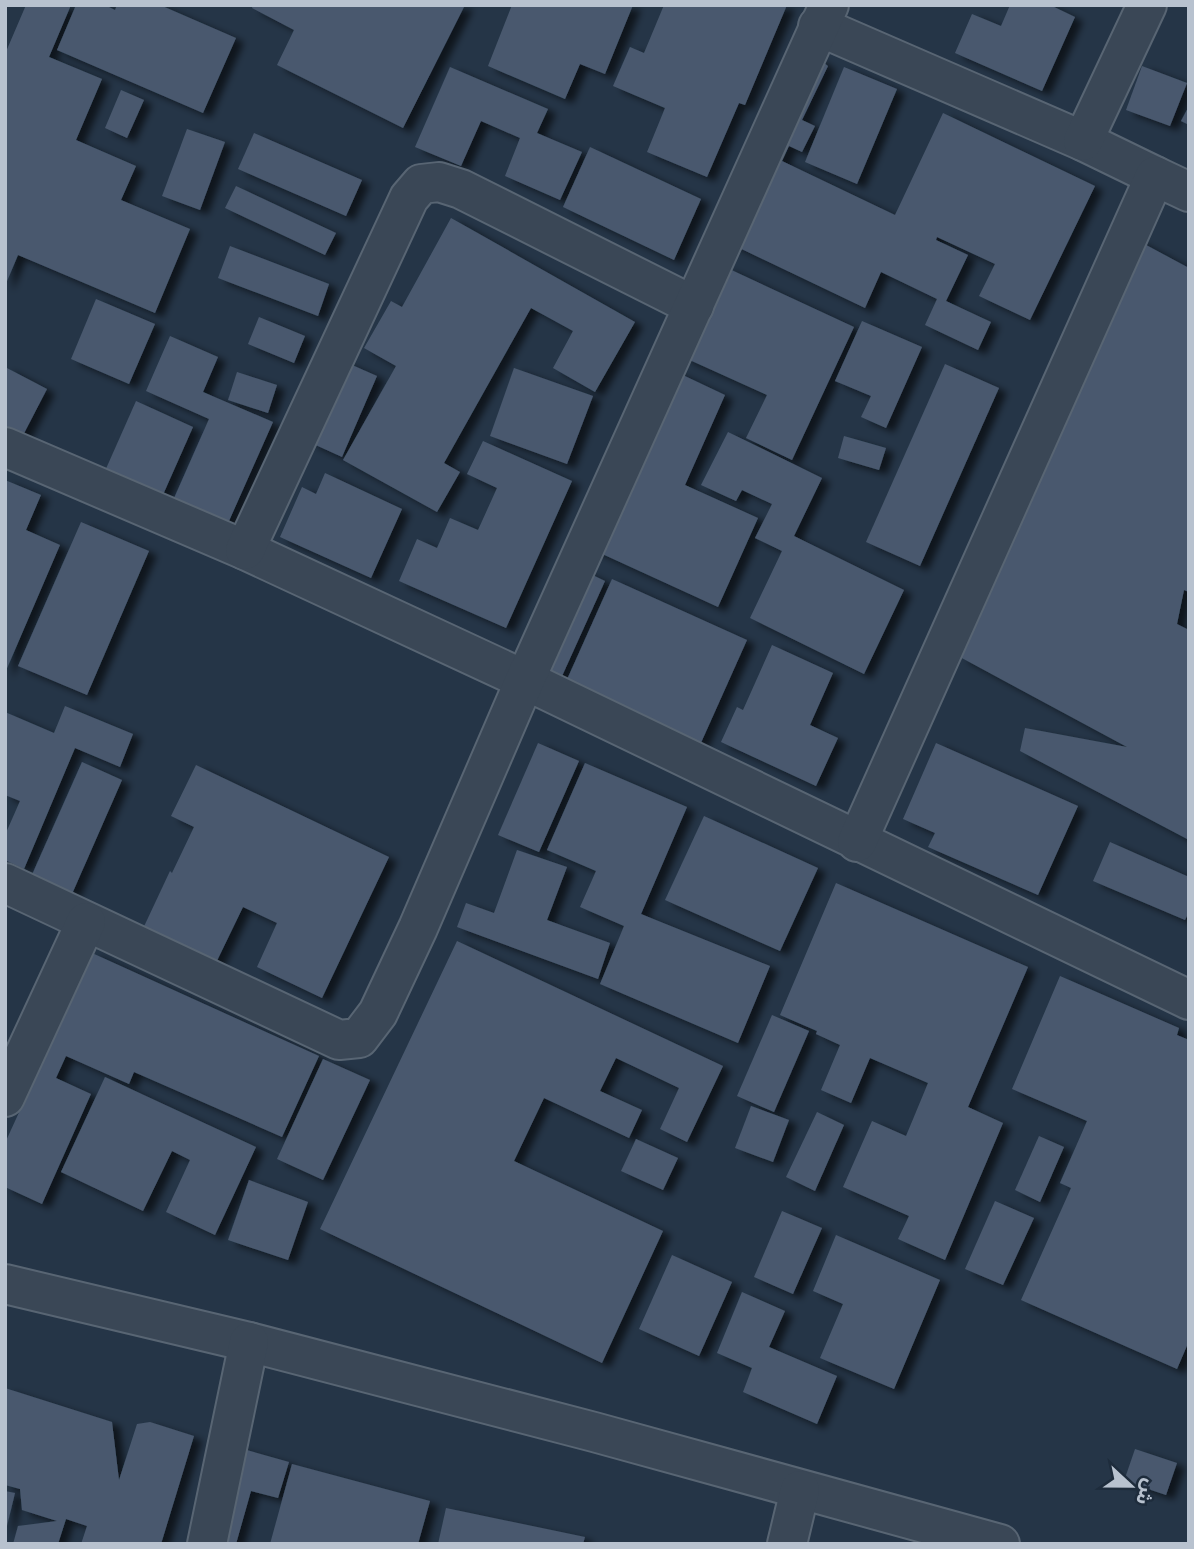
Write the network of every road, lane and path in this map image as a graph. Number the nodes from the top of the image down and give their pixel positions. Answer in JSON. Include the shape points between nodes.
{"nodes":[{"id":1,"x":1147,"y":5,"type":"edge"},
{"id":2,"x":823,"y":16,"type":"edge"},
{"id":3,"x":1083,"y":141,"type":"junction"},
{"id":4,"x":1172,"y":184,"type":"edge"},
{"id":5,"x":694,"y":306,"type":"junction"},
{"id":6,"x":5,"y":447,"type":"edge"},
{"id":7,"x":245,"y":550,"type":"junction"},
{"id":8,"x":525,"y":680,"type":"junction"},
{"id":9,"x":857,"y":842,"type":"junction"},
{"id":10,"x":5,"y":883,"type":"edge"},
{"id":11,"x":86,"y":922,"type":"junction"},
{"id":12,"x":1189,"y":1000,"type":"edge"},
{"id":13,"x":5,"y":1097,"type":"edge"},
{"id":14,"x":5,"y":1284,"type":"edge"},
{"id":15,"x":249,"y":1342,"type":"junction"},
{"id":16,"x":800,"y":1490,"type":"junction"},
{"id":17,"x":207,"y":1544,"type":"edge"},
{"id":18,"x":787,"y":1544,"type":"edge"},
{"id":19,"x":1000,"y":1544,"type":"edge"}],
"edges":[{"from":1,"to":3,"type":"street"},
{"from":2,"to":3,"type":"street"},
{"from":2,"to":5,"type":"street"},
{"from":3,"to":4,"type":"street"},
{"from":4,"to":9,"type":"street"},
{"from":5,"to":7,"type":"street","via":[[461,189],[439,182],[421,184],[409,198]]},
{"from":5,"to":8,"type":"street"},
{"from":6,"to":7,"type":"street"},
{"from":7,"to":8,"type":"street"},
{"from":8,"to":9,"type":"street"},
{"from":8,"to":11,"type":"street","via":[[390,988],[359,1038],[339,1040]]},
{"from":9,"to":12,"type":"street"},
{"from":10,"to":11,"type":"street"},
{"from":11,"to":13,"type":"street"},
{"from":14,"to":15,"type":"street"},
{"from":15,"to":16,"type":"street"},
{"from":15,"to":17,"type":"street"},
{"from":16,"to":18,"type":"street"},
{"from":16,"to":19,"type":"street"}]}
